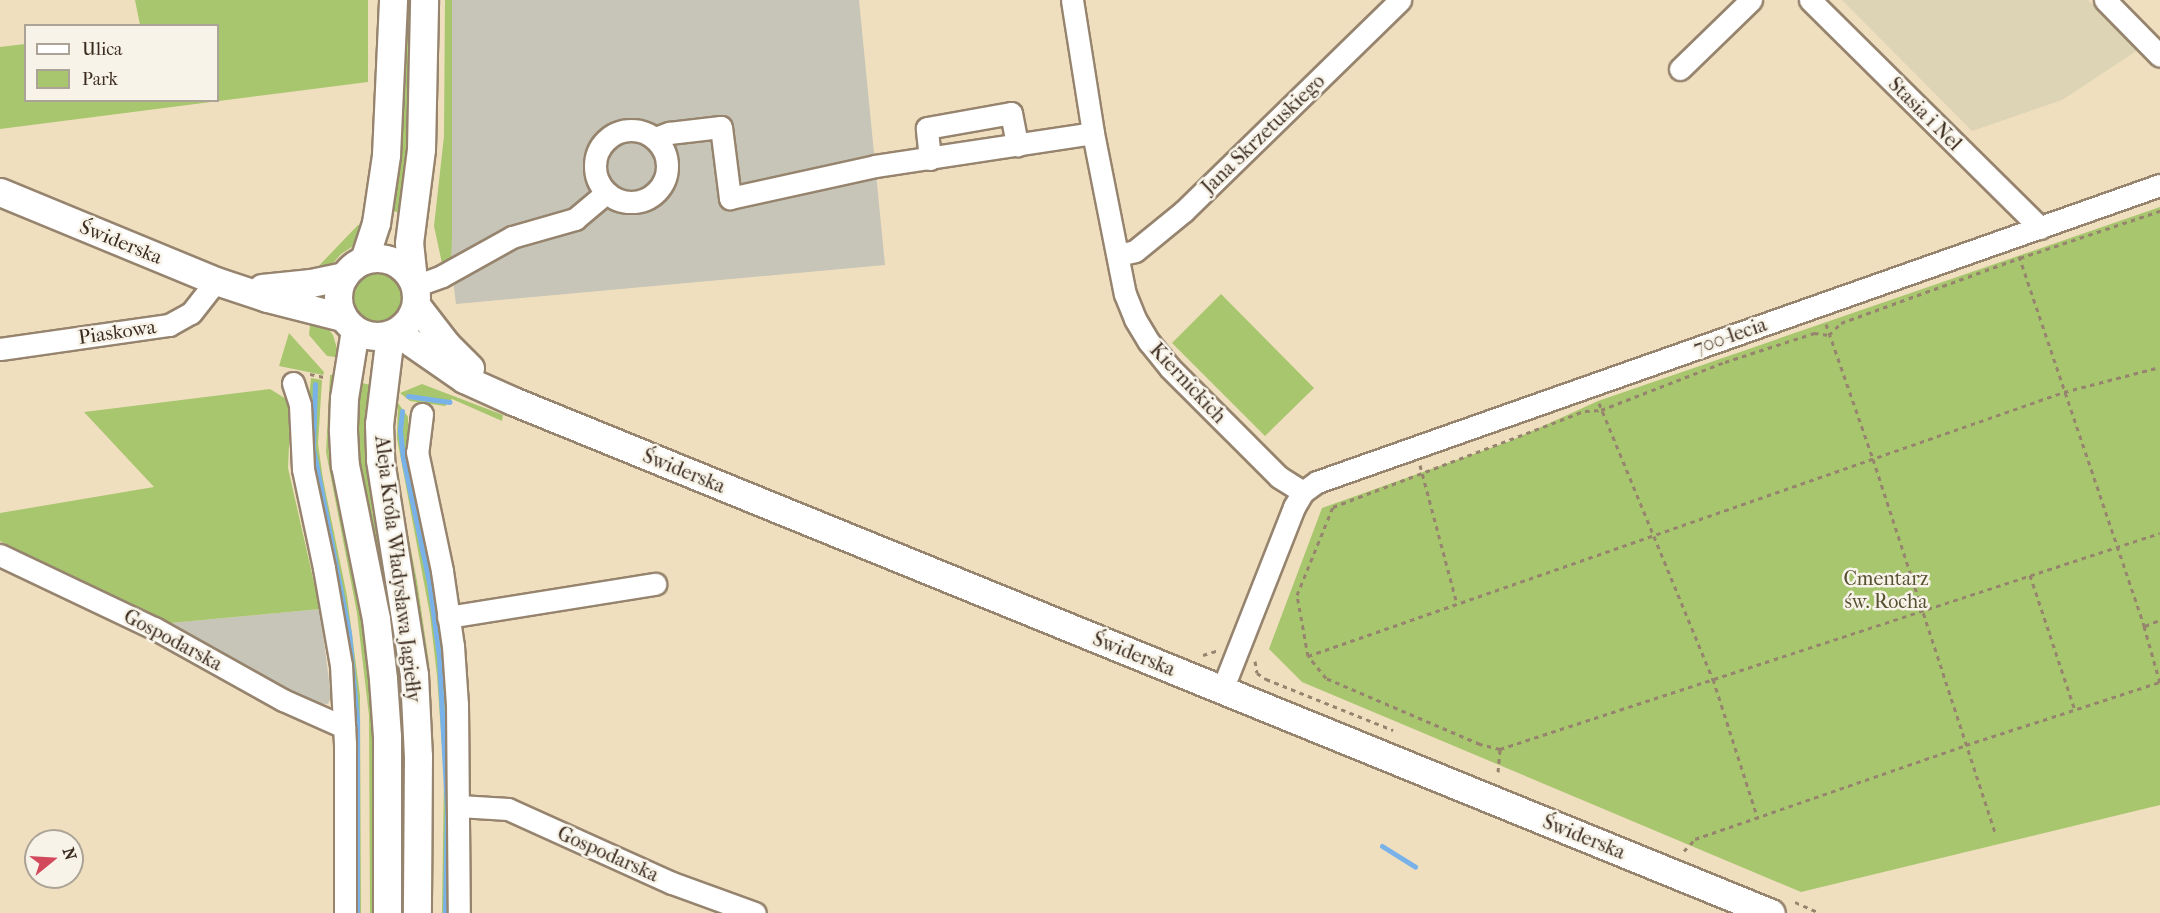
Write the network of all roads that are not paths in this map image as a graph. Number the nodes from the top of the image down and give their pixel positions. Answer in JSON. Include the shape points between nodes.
{"nodes":[{"id":1,"x":393,"y":0,"type":"edge"},
{"id":2,"x":424,"y":0,"type":"edge"},
{"id":3,"x":1072,"y":0,"type":"edge"},
{"id":4,"x":1400,"y":0,"type":"edge"},
{"id":5,"x":1751,"y":0,"type":"edge"},
{"id":6,"x":1810,"y":0,"type":"edge"},
{"id":7,"x":2105,"y":0,"type":"edge"},
{"id":8,"x":2160,"y":56,"type":"edge"},
{"id":9,"x":1680,"y":69,"type":"dead end"},
{"id":10,"x":1093,"y":133,"type":"junction"},
{"id":11,"x":654,"y":138,"type":"junction"},
{"id":12,"x":1017,"y":145,"type":"junction"},
{"id":13,"x":930,"y":159,"type":"junction"},
{"id":14,"x":2160,"y":185,"type":"edge"},
{"id":15,"x":0,"y":192,"type":"edge"},
{"id":16,"x":606,"y":193,"type":"junction"},
{"id":17,"x":2040,"y":228,"type":"junction"},
{"id":18,"x":1118,"y":255,"type":"junction"},
{"id":19,"x":354,"y":268,"type":"junction"},
{"id":20,"x":216,"y":280,"type":"junction"},
{"id":21,"x":243,"y":289,"type":"junction"},
{"id":22,"x":414,"y":290,"type":"junction"},
{"id":23,"x":349,"y":323,"type":"junction"},
{"id":24,"x":393,"y":333,"type":"junction"},
{"id":25,"x":0,"y":349,"type":"edge"},
{"id":26,"x":293,"y":383,"type":"dead end"},
{"id":27,"x":497,"y":393,"type":"junction"},
{"id":28,"x":423,"y":414,"type":"dead end"},
{"id":29,"x":1304,"y":492,"type":"junction"},
{"id":30,"x":0,"y":555,"type":"edge"},
{"id":31,"x":655,"y":584,"type":"dead end"},
{"id":32,"x":448,"y":617,"type":"junction"},
{"id":33,"x":1222,"y":690,"type":"junction"},
{"id":34,"x":344,"y":727,"type":"junction"},
{"id":35,"x":459,"y":806,"type":"junction"},
{"id":36,"x":1739,"y":907,"type":"edge"},
{"id":37,"x":1783,"y":908,"type":"edge"},
{"id":38,"x":345,"y":913,"type":"edge"},
{"id":39,"x":387,"y":913,"type":"edge"},
{"id":40,"x":417,"y":913,"type":"edge"},
{"id":41,"x":459,"y":913,"type":"edge"},
{"id":42,"x":755,"y":913,"type":"edge"}],
"edges":[{"from":1,"to":19,"type":"main road","via":[[386,154],[376,223]]},
{"from":2,"to":22,"type":"main road","via":[[421,149],[409,243]]},
{"from":3,"to":10,"type":"street","name":"Kiernickich"},
{"from":4,"to":18,"type":"street","name":"Jana Skrzetuskiego","via":[[1184,211],[1135,251]]},
{"from":5,"to":9,"type":"street"},
{"from":6,"to":17,"type":"street","name":"Stasia i Nel"},
{"from":7,"to":8,"type":"street"},
{"from":10,"to":12,"type":"street"},
{"from":10,"to":18,"type":"street","name":"Kiernickich"},
{"from":11,"to":13,"type":"street","via":[[722,127],[730,198],[875,166]]},
{"from":11,"to":16,"type":"street","via":[[632,130],[619,132],[604,142],[595,158],[595,171]]},
{"from":11,"to":16,"type":"street","via":[[666,158],[667,170],[658,191],[638,202],[627,203]]},
{"from":12,"to":13,"type":"street"},
{"from":12,"to":13,"type":"street","via":[[1011,113],[927,128]]},
{"from":14,"to":17,"type":"street","name":"700-lecia"},
{"from":15,"to":20,"type":"main road","name":"Świderska"},
{"from":16,"to":22,"type":"street","via":[[575,219],[512,237]]},
{"from":17,"to":29,"type":"street","name":"700-lecia","via":[[1415,446],[1317,482]]},
{"from":18,"to":29,"type":"street","name":"Kiernickich","via":[[1125,294],[1149,342],[1279,477]]},
{"from":19,"to":21,"type":"main road","name":"Świderska","via":[[302,284]]},
{"from":19,"to":22,"type":"main road","via":[[378,258],[392,261],[404,268]]},
{"from":19,"to":23,"type":"main road","via":[[337,296]]},
{"from":20,"to":21,"type":"main road","name":"Świderska"},
{"from":20,"to":25,"type":"street","name":"Piaskowa","via":[[191,313],[169,325]]},
{"from":21,"to":23,"type":"main road","name":"Świderska"},
{"from":22,"to":24,"type":"main road","via":[[406,324]]},
{"from":22,"to":27,"type":"main road","name":"Świderska","via":[[446,344]]},
{"from":23,"to":24,"type":"main road","via":[[372,336]]},
{"from":23,"to":39,"type":"main road","name":"Aleja Króla Władysława Jagiełły","via":[[345,465],[376,619],[383,679],[387,736]]},
{"from":24,"to":27,"type":"main road","name":"Świderska","via":[[464,379]]},
{"from":24,"to":40,"type":"main road","name":"Aleja Króla Władysława Jagiełły","via":[[379,424],[380,460],[410,639],[414,686],[418,756]]},
{"from":26,"to":34,"type":"street","via":[[300,405],[303,469],[341,665]]},
{"from":27,"to":33,"type":"main road","name":"Świderska"},
{"from":28,"to":32,"type":"street","via":[[417,452]]},
{"from":29,"to":33,"type":"street","via":[[1285,528]]},
{"from":30,"to":34,"type":"street","name":"Gospodarska","via":[[154,628],[283,700]]},
{"from":31,"to":32,"type":"street"},
{"from":32,"to":35,"type":"street","via":[[458,704]]},
{"from":33,"to":36,"type":"main road","name":"Świderska"},
{"from":34,"to":38,"type":"street"},
{"from":35,"to":41,"type":"street"},
{"from":35,"to":42,"type":"street","name":"Gospodarska","via":[[508,808],[672,883]]},
{"from":36,"to":37,"type":"main road","name":"Świderska"}]}
